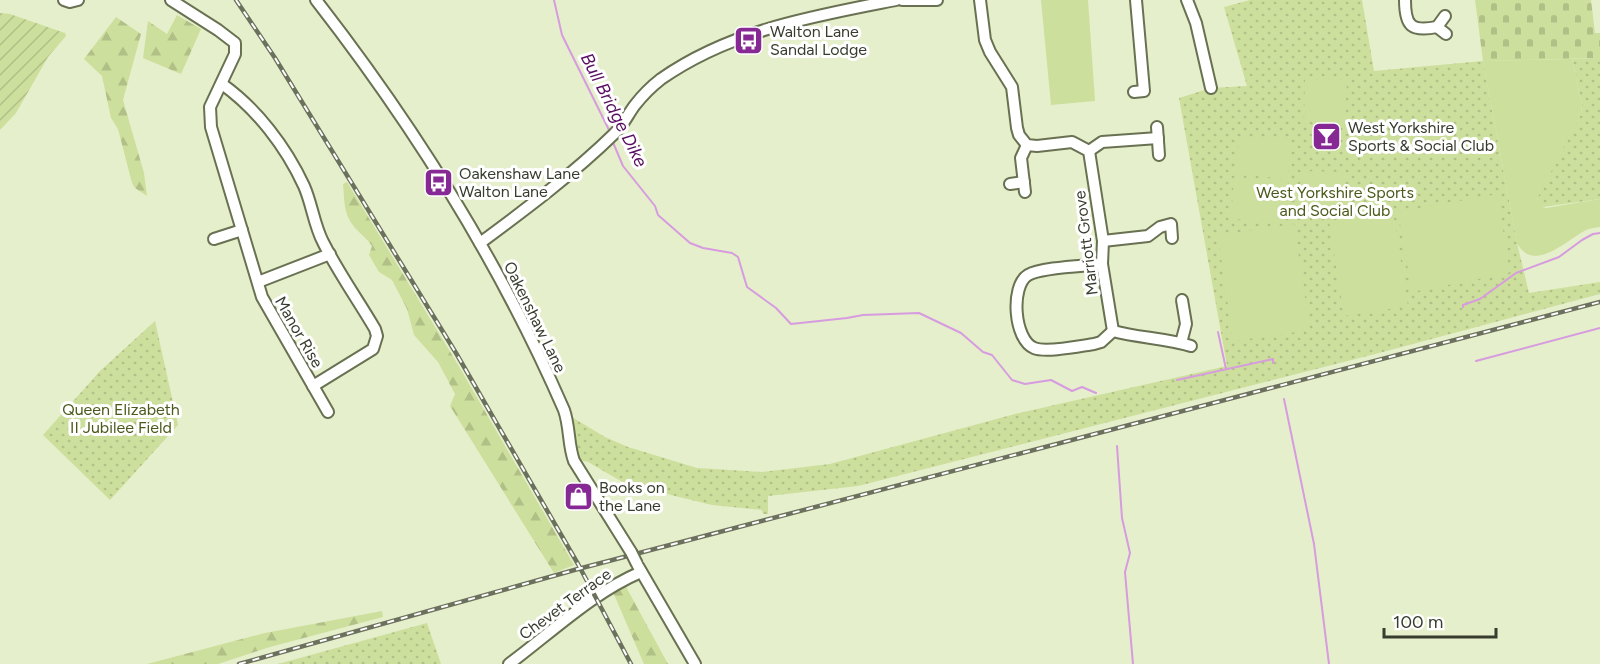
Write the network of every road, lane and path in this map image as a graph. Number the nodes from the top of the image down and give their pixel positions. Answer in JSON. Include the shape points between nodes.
{"nodes":[{"id":1,"x":64,"y":0,"type":"edge"},
{"id":2,"x":78,"y":0,"type":"edge"},
{"id":3,"x":171,"y":0,"type":"edge"},
{"id":4,"x":316,"y":0,"type":"edge"},
{"id":5,"x":897,"y":0,"type":"edge"},
{"id":6,"x":902,"y":0,"type":"edge"},
{"id":7,"x":937,"y":0,"type":"edge"},
{"id":8,"x":980,"y":0,"type":"edge"},
{"id":9,"x":1136,"y":0,"type":"edge"},
{"id":10,"x":1187,"y":0,"type":"edge"},
{"id":11,"x":1405,"y":0,"type":"edge"},
{"id":12,"x":1445,"y":16,"type":"dead end"},
{"id":13,"x":222,"y":84,"type":"junction"},
{"id":14,"x":1211,"y":88,"type":"dead end"},
{"id":15,"x":1134,"y":92,"type":"dead end"},
{"id":16,"x":1027,"y":145,"type":"junction"},
{"id":17,"x":1089,"y":151,"type":"junction"},
{"id":18,"x":1159,"y":155,"type":"dead end"},
{"id":19,"x":1010,"y":184,"type":"dead end"},
{"id":20,"x":242,"y":230,"type":"junction"},
{"id":21,"x":1172,"y":238,"type":"dead end"},
{"id":22,"x":214,"y":239,"type":"dead end"},
{"id":23,"x":1103,"y":242,"type":"junction"},
{"id":24,"x":480,"y":243,"type":"junction"},
{"id":25,"x":330,"y":254,"type":"junction"},
{"id":26,"x":1102,"y":264,"type":"junction"},
{"id":27,"x":258,"y":282,"type":"junction"},
{"id":28,"x":1182,"y":300,"type":"dead end"},
{"id":29,"x":1113,"y":331,"type":"junction"},
{"id":30,"x":313,"y":386,"type":"junction"},
{"id":31,"x":328,"y":412,"type":"dead end"},
{"id":32,"x":639,"y":568,"type":"junction"},
{"id":33,"x":509,"y":664,"type":"edge"},
{"id":34,"x":695,"y":664,"type":"edge"}],
"edges":[{"from":1,"to":2,"type":"street"},
{"from":3,"to":13,"type":"street","name":"Manor Rise","via":[[235,43],[235,54]]},
{"from":4,"to":24,"type":"street","name":"Oakenshaw Lane","via":[[402,116]]},
{"from":5,"to":24,"type":"street","via":[[804,17],[750,33],[695,58],[659,81],[637,102],[611,137]]},
{"from":6,"to":7,"type":"street"},
{"from":8,"to":16,"type":"street","via":[[985,40],[1012,87],[1017,128]]},
{"from":9,"to":15,"type":"street","via":[[1144,92]]},
{"from":10,"to":14,"type":"street"},
{"from":11,"to":12,"type":"street","via":[[1405,16],[1416,28],[1442,31]]},
{"from":13,"to":20,"type":"street","name":"Manor Rise","via":[[209,117]]},
{"from":13,"to":25,"type":"street","via":[[238,95],[271,132],[291,162],[305,187]]},
{"from":16,"to":17,"type":"street","via":[[1072,142]]},
{"from":16,"to":19,"type":"street","via":[[1021,158],[1024,187]]},
{"from":17,"to":18,"type":"street","via":[[1102,142],[1157,133]]},
{"from":17,"to":23,"type":"street","name":"Marriott Grove"},
{"from":20,"to":22,"type":"street"},
{"from":20,"to":27,"type":"street","name":"Manor Rise"},
{"from":21,"to":23,"type":"street","via":[[1172,224],[1166,224],[1148,236]]},
{"from":23,"to":26,"type":"street","name":"Marriott Grove"},
{"from":24,"to":32,"type":"street","name":"Oakenshaw Lane","bridge":true,"via":[[564,410],[574,461]]},
{"from":25,"to":27,"type":"street"},
{"from":25,"to":30,"type":"street","via":[[376,336],[373,349]]},
{"from":26,"to":29,"type":"street","name":"Marriott Grove"},
{"from":26,"to":29,"type":"street","via":[[1026,276],[1017,295],[1020,334],[1027,345],[1040,350],[1094,344]]},
{"from":27,"to":30,"type":"street","name":"Manor Rise","via":[[267,308]]},
{"from":28,"to":29,"type":"street","via":[[1186,344]]},
{"from":30,"to":31,"type":"street","name":"Manor Rise"},
{"from":32,"to":33,"type":"street","name":"Chevet Terrace"},
{"from":32,"to":34,"type":"street","name":"Oakenshaw Lane"}]}
